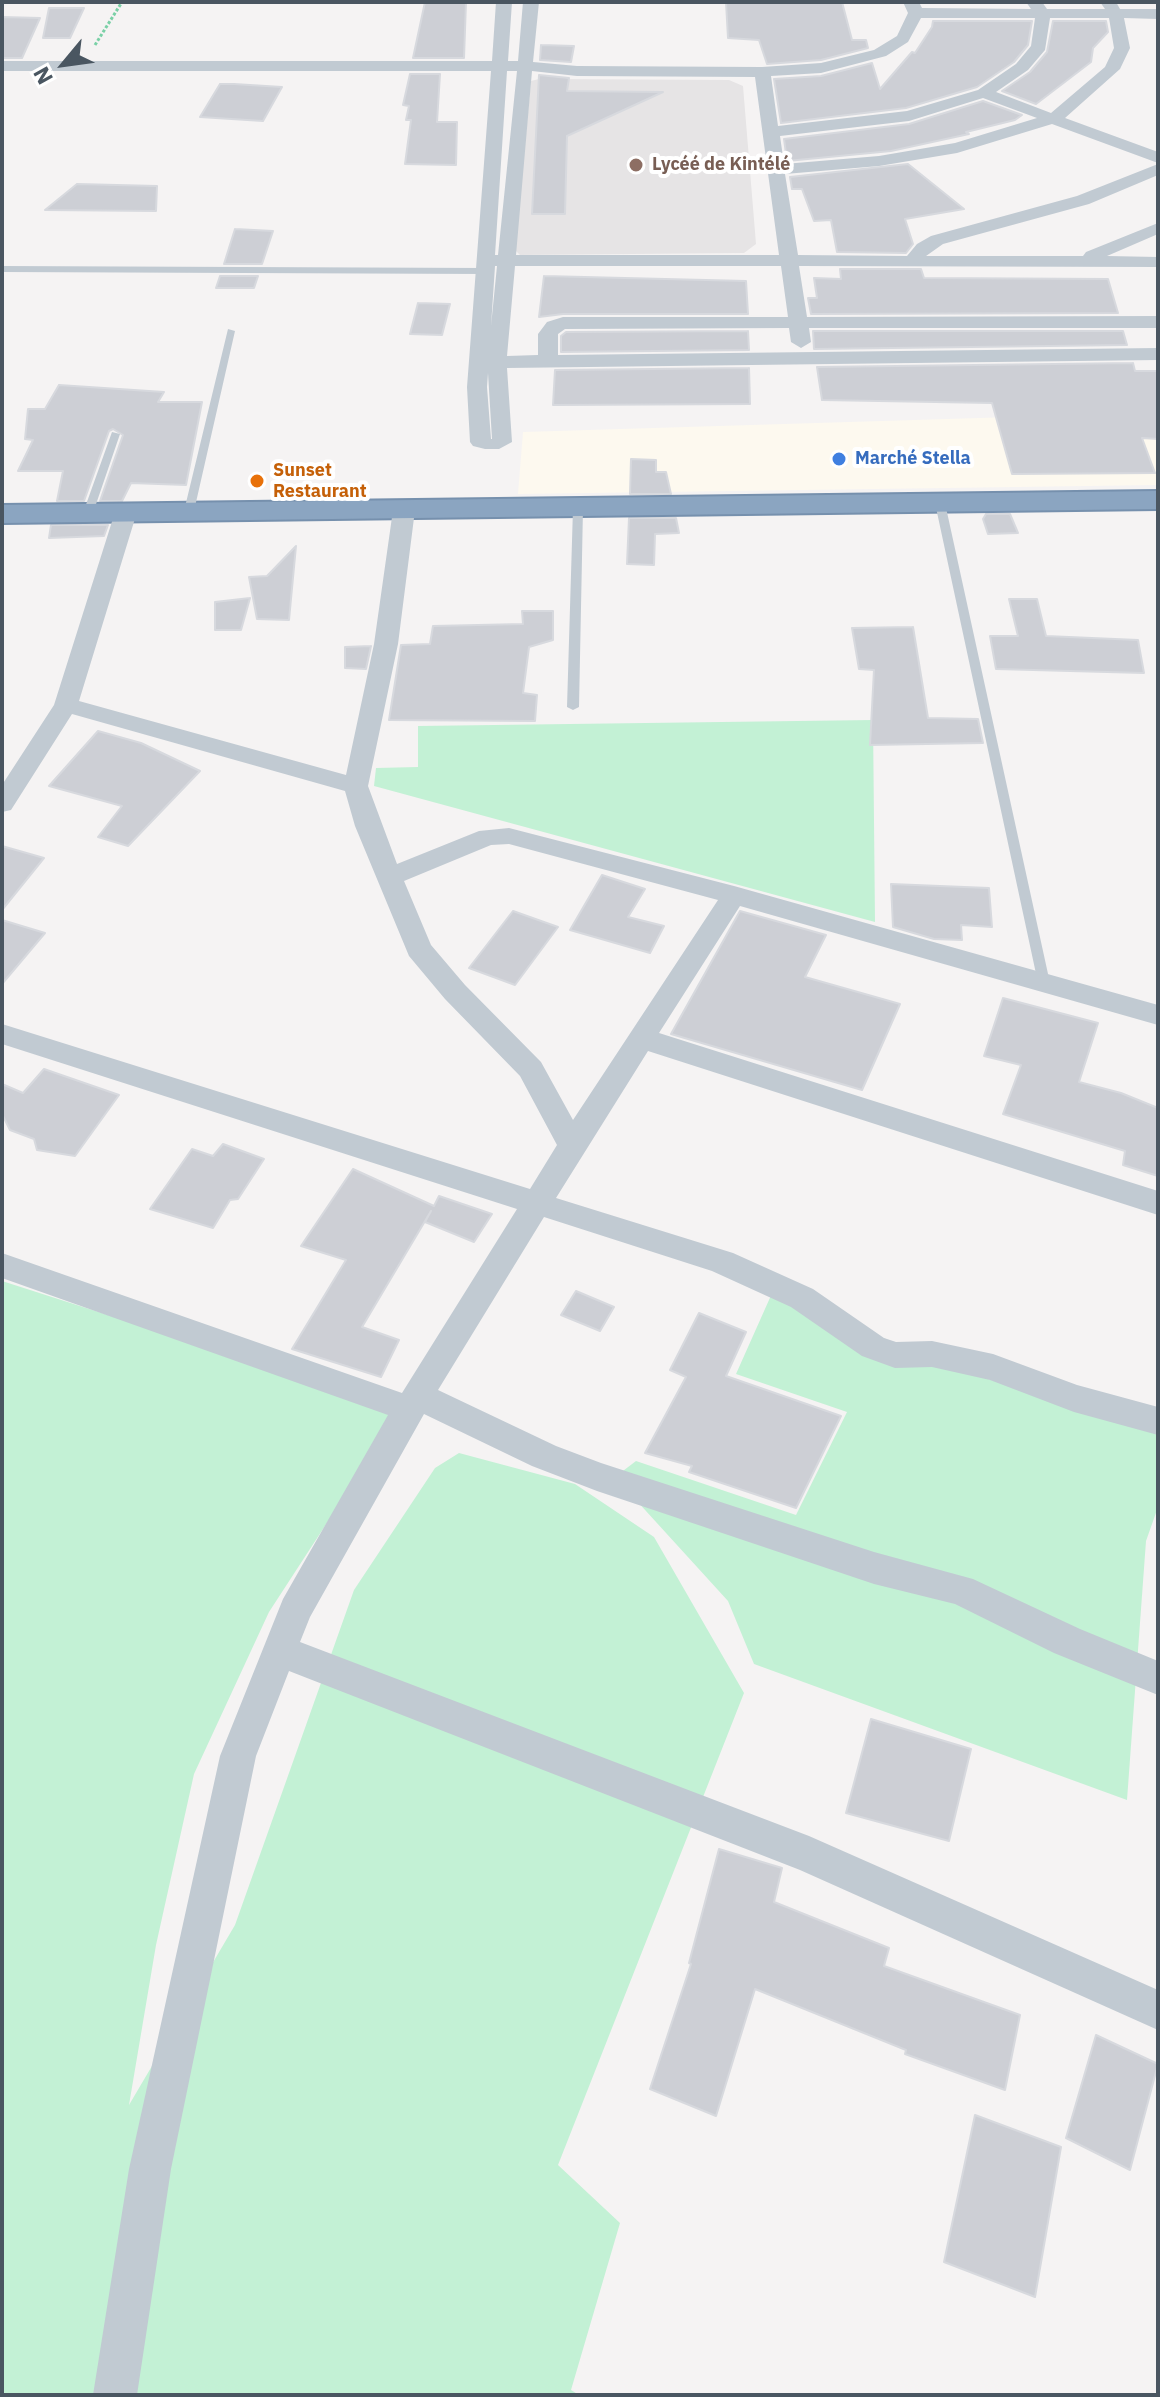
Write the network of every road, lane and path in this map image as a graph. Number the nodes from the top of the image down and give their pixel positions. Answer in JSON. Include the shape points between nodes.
{"nodes":[{"id":1,"x":122,"y":2,"type":"edge"},
{"id":2,"x":504,"y":2,"type":"edge"},
{"id":3,"x":531,"y":2,"type":"edge"},
{"id":4,"x":913,"y":7,"type":"edge"},
{"id":5,"x":1038,"y":8,"type":"edge"},
{"id":6,"x":1112,"y":8,"type":"edge"},
{"id":7,"x":1158,"y":14,"type":"edge"},
{"id":8,"x":2,"y":66,"type":"edge"},
{"id":9,"x":85,"y":66,"type":"junction"},
{"id":10,"x":499,"y":72,"type":"junction"},
{"id":11,"x":525,"y":72,"type":"junction"},
{"id":12,"x":762,"y":72,"type":"junction"},
{"id":13,"x":2,"y":77,"type":"edge"},
{"id":14,"x":984,"y":93,"type":"junction"},
{"id":15,"x":1055,"y":118,"type":"junction"},
{"id":16,"x":770,"y":132,"type":"junction"},
{"id":17,"x":1158,"y":158,"type":"edge"},
{"id":18,"x":1158,"y":169,"type":"edge"},
{"id":19,"x":776,"y":170,"type":"junction"},
{"id":20,"x":1158,"y":228,"type":"edge"},
{"id":21,"x":914,"y":259,"type":"junction"},
{"id":22,"x":506,"y":260,"type":"junction"},
{"id":23,"x":789,"y":260,"type":"junction"},
{"id":24,"x":1083,"y":260,"type":"junction"},
{"id":25,"x":1155,"y":262,"type":"edge"},
{"id":26,"x":485,"y":266,"type":"junction"},
{"id":27,"x":2,"y":269,"type":"edge"},
{"id":28,"x":1158,"y":284,"type":"edge"},
{"id":29,"x":800,"y":322,"type":"junction"},
{"id":30,"x":1158,"y":322,"type":"edge"},
{"id":31,"x":231,"y":331,"type":"dead end"},
{"id":32,"x":1158,"y":354,"type":"edge"},
{"id":33,"x":803,"y":359,"type":"junction"},
{"id":34,"x":548,"y":361,"type":"junction"},
{"id":35,"x":488,"y":362,"type":"junction"},
{"id":36,"x":115,"y":434,"type":"dead end"},
{"id":37,"x":1158,"y":500,"type":"edge"},
{"id":38,"x":940,"y":503,"type":"junction"},
{"id":39,"x":578,"y":508,"type":"junction"},
{"id":40,"x":404,"y":510,"type":"junction"},
{"id":41,"x":189,"y":511,"type":"junction"},
{"id":42,"x":126,"y":512,"type":"junction"},
{"id":43,"x":88,"y":513,"type":"junction"},
{"id":44,"x":2,"y":514,"type":"edge"},
{"id":45,"x":66,"y":705,"type":"junction"},
{"id":46,"x":573,"y":707,"type":"dead end"},
{"id":47,"x":356,"y":786,"type":"junction"},
{"id":48,"x":2,"y":804,"type":"edge"},
{"id":49,"x":389,"y":877,"type":"junction"},
{"id":50,"x":734,"y":895,"type":"junction"},
{"id":51,"x":1044,"y":983,"type":"junction"},
{"id":52,"x":1158,"y":1015,"type":"edge"},
{"id":53,"x":2,"y":1034,"type":"edge"},
{"id":54,"x":641,"y":1038,"type":"junction"},
{"id":55,"x":572,"y":1145,"type":"junction"},
{"id":56,"x":1158,"y":1203,"type":"edge"},
{"id":57,"x":535,"y":1205,"type":"junction"},
{"id":58,"x":2,"y":1265,"type":"edge"},
{"id":59,"x":414,"y":1402,"type":"junction"},
{"id":60,"x":1158,"y":1421,"type":"edge"},
{"id":61,"x":280,"y":1651,"type":"junction"},
{"id":62,"x":1158,"y":1678,"type":"edge"},
{"id":63,"x":1158,"y":2010,"type":"edge"},
{"id":64,"x":115,"y":2395,"type":"edge"}],
"edges":[{"from":1,"to":9,"type":"path"},
{"from":2,"to":10,"type":"street"},
{"from":3,"to":11,"type":"street"},
{"from":4,"to":5,"type":"street"},
{"from":4,"to":12,"type":"street","via":[[903,39],[880,53],[821,68]]},
{"from":5,"to":6,"type":"street"},
{"from":5,"to":14,"type":"street","via":[[1039,47],[1022,67]]},
{"from":6,"to":7,"type":"street"},
{"from":6,"to":15,"type":"street","via":[[1122,48],[1112,69]]},
{"from":8,"to":9,"type":"street"},
{"from":9,"to":10,"type":"street"},
{"from":10,"to":11,"type":"street"},
{"from":10,"to":13,"type":"street"},
{"from":10,"to":26,"type":"street"},
{"from":11,"to":12,"type":"street"},
{"from":11,"to":22,"type":"street"},
{"from":12,"to":16,"type":"street"},
{"from":14,"to":15,"type":"street"},
{"from":14,"to":16,"type":"street","via":[[909,116]]},
{"from":15,"to":17,"type":"street"},
{"from":15,"to":19,"type":"street","via":[[957,148]]},
{"from":16,"to":19,"type":"street"},
{"from":18,"to":21,"type":"street","via":[[1083,200],[937,240]]},
{"from":19,"to":23,"type":"street"},
{"from":20,"to":24,"type":"street"},
{"from":21,"to":23,"type":"street"},
{"from":21,"to":24,"type":"street"},
{"from":22,"to":23,"type":"street"},
{"from":22,"to":26,"type":"street"},
{"from":22,"to":35,"type":"street"},
{"from":23,"to":29,"type":"street"},
{"from":24,"to":25,"type":"street"},
{"from":25,"to":28,"type":"street"},
{"from":26,"to":27,"type":"lane"},
{"from":26,"to":35,"type":"street"},
{"from":29,"to":30,"type":"street"},
{"from":29,"to":33,"type":"street"},
{"from":29,"to":34,"type":"street","via":[[563,323],[548,334]]},
{"from":31,"to":41,"type":"lane"},
{"from":32,"to":33,"type":"street"},
{"from":33,"to":34,"type":"street"},
{"from":34,"to":35,"type":"street"},
{"from":36,"to":43,"type":"lane"},
{"from":37,"to":38,"type":"highway"},
{"from":38,"to":39,"type":"highway"},
{"from":38,"to":51,"type":"lane"},
{"from":39,"to":40,"type":"highway"},
{"from":39,"to":46,"type":"lane"},
{"from":40,"to":41,"type":"highway"},
{"from":40,"to":47,"type":"street","via":[[386,644]]},
{"from":41,"to":42,"type":"highway"},
{"from":42,"to":43,"type":"highway"},
{"from":42,"to":45,"type":"street"},
{"from":43,"to":44,"type":"highway"},
{"from":45,"to":47,"type":"street"},
{"from":45,"to":48,"type":"street"},
{"from":47,"to":49,"type":"street"},
{"from":49,"to":50,"type":"street","via":[[488,837],[509,836]]},
{"from":49,"to":55,"type":"street","via":[[419,949],[531,1069]]},
{"from":50,"to":51,"type":"street"},
{"from":50,"to":54,"type":"street"},
{"from":51,"to":52,"type":"street"},
{"from":53,"to":57,"type":"street"},
{"from":54,"to":55,"type":"street"},
{"from":54,"to":56,"type":"street"},
{"from":55,"to":57,"type":"street"},
{"from":57,"to":59,"type":"street"},
{"from":57,"to":60,"type":"street","via":[[722,1262],[802,1298],[873,1347],[895,1355],[932,1354],[993,1367],[1074,1398]]},
{"from":58,"to":59,"type":"street"},
{"from":59,"to":61,"type":"street","via":[[328,1548]]},
{"from":59,"to":62,"type":"street","via":[[597,1476],[874,1568],[961,1590]]},
{"from":61,"to":63,"type":"street","via":[[809,1855]]},
{"from":61,"to":64,"type":"street","via":[[234,1771],[150,2169]]}]}
